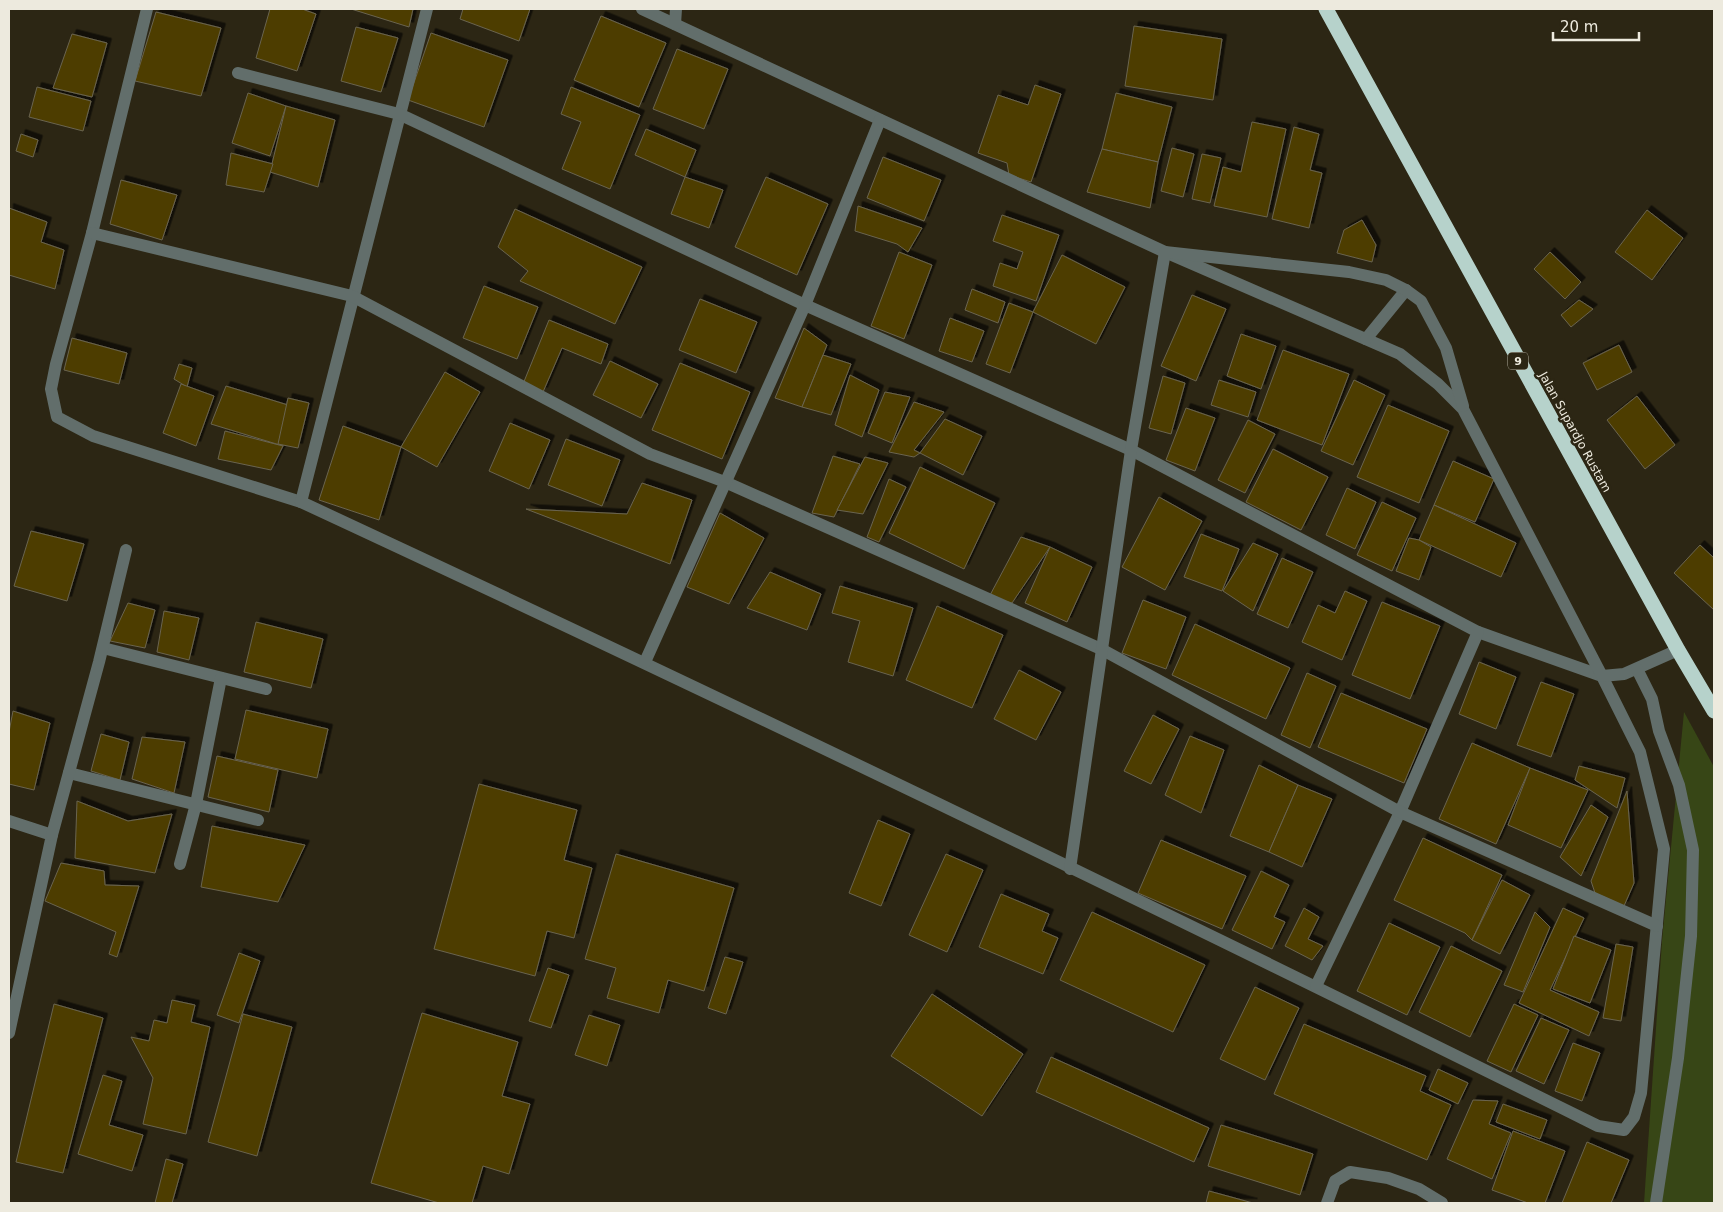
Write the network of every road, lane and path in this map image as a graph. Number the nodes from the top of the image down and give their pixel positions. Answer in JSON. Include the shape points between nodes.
{"nodes":[{"id":1,"x":147,"y":9,"type":"edge"},
{"id":2,"x":427,"y":9,"type":"edge"},
{"id":3,"x":642,"y":9,"type":"edge"},
{"id":4,"x":676,"y":9,"type":"edge"},
{"id":5,"x":1326,"y":9,"type":"edge"},
{"id":6,"x":675,"y":24,"type":"junction"},
{"id":7,"x":238,"y":73,"type":"dead end"},
{"id":8,"x":399,"y":114,"type":"junction"},
{"id":9,"x":880,"y":120,"type":"junction"},
{"id":10,"x":92,"y":233,"type":"junction"},
{"id":11,"x":1165,"y":252,"type":"junction"},
{"id":12,"x":1406,"y":290,"type":"junction"},
{"id":13,"x":352,"y":296,"type":"junction"},
{"id":14,"x":804,"y":305,"type":"junction"},
{"id":15,"x":1366,"y":339,"type":"junction"},
{"id":16,"x":1464,"y":409,"type":"junction"},
{"id":17,"x":1131,"y":450,"type":"junction"},
{"id":18,"x":725,"y":482,"type":"junction"},
{"id":19,"x":301,"y":502,"type":"junction"},
{"id":20,"x":126,"y":550,"type":"dead end"},
{"id":21,"x":1478,"y":632,"type":"junction"},
{"id":22,"x":103,"y":648,"type":"junction"},
{"id":23,"x":1101,"y":649,"type":"junction"},
{"id":24,"x":1678,"y":650,"type":"junction"},
{"id":25,"x":645,"y":662,"type":"junction"},
{"id":26,"x":1637,"y":669,"type":"junction"},
{"id":27,"x":1602,"y":676,"type":"junction"},
{"id":28,"x":221,"y":678,"type":"junction"},
{"id":29,"x":266,"y":689,"type":"dead end"},
{"id":30,"x":1714,"y":710,"type":"edge"},
{"id":31,"x":69,"y":773,"type":"junction"},
{"id":32,"x":196,"y":804,"type":"junction"},
{"id":33,"x":1400,"y":812,"type":"junction"},
{"id":34,"x":258,"y":820,"type":"dead end"},
{"id":35,"x":9,"y":821,"type":"edge"},
{"id":36,"x":52,"y":835,"type":"junction"},
{"id":37,"x":180,"y":864,"type":"dead end"},
{"id":38,"x":1070,"y":868,"type":"junction"},
{"id":39,"x":1657,"y":926,"type":"junction"},
{"id":40,"x":1316,"y":986,"type":"junction"},
{"id":41,"x":11,"y":1012,"type":"edge"},
{"id":42,"x":9,"y":1033,"type":"edge"},
{"id":43,"x":1327,"y":1203,"type":"edge"},
{"id":44,"x":1442,"y":1203,"type":"edge"},
{"id":45,"x":1656,"y":1203,"type":"edge"}],
"edges":[{"from":1,"to":10,"type":"street"},
{"from":2,"to":8,"type":"street"},
{"from":3,"to":6,"type":"street"},
{"from":4,"to":6,"type":"street"},
{"from":5,"to":24,"type":"highway","name":"Jalan Supardjo Rustam","number":"9"},
{"from":6,"to":9,"type":"street"},
{"from":7,"to":8,"type":"street"},
{"from":8,"to":13,"type":"street"},
{"from":8,"to":14,"type":"street"},
{"from":9,"to":11,"type":"street"},
{"from":9,"to":14,"type":"street"},
{"from":10,"to":13,"type":"street"},
{"from":10,"to":19,"type":"street","via":[[51,389],[57,417],[93,436]]},
{"from":11,"to":12,"type":"street","via":[[1349,272],[1386,280]]},
{"from":11,"to":15,"type":"street"},
{"from":11,"to":17,"type":"street"},
{"from":12,"to":15,"type":"street"},
{"from":12,"to":16,"type":"street","via":[[1421,301],[1446,348]]},
{"from":13,"to":18,"type":"street","via":[[650,454]]},
{"from":13,"to":19,"type":"street"},
{"from":14,"to":17,"type":"street"},
{"from":14,"to":18,"type":"street"},
{"from":15,"to":16,"type":"street","via":[[1400,354]]},
{"from":16,"to":27,"type":"street"},
{"from":17,"to":21,"type":"street"},
{"from":17,"to":23,"type":"street"},
{"from":18,"to":23,"type":"street"},
{"from":18,"to":25,"type":"street"},
{"from":19,"to":25,"type":"street"},
{"from":20,"to":22,"type":"street"},
{"from":21,"to":27,"type":"street"},
{"from":21,"to":33,"type":"street"},
{"from":22,"to":28,"type":"street"},
{"from":22,"to":31,"type":"street"},
{"from":23,"to":33,"type":"street"},
{"from":23,"to":38,"type":"street"},
{"from":24,"to":26,"type":"street"},
{"from":24,"to":30,"type":"highway","name":"Jalan Supardjo Rustam","number":"9"},
{"from":25,"to":38,"type":"street"},
{"from":26,"to":27,"type":"street"},
{"from":26,"to":45,"type":"street","via":[[1652,700],[1659,732],[1679,785],[1693,850],[1690,936],[1678,1058]]},
{"from":27,"to":39,"type":"street","via":[[1640,752],[1664,849]]},
{"from":28,"to":29,"type":"street"},
{"from":28,"to":32,"type":"street"},
{"from":31,"to":32,"type":"street"},
{"from":31,"to":36,"type":"street"},
{"from":32,"to":34,"type":"street"},
{"from":32,"to":37,"type":"street"},
{"from":33,"to":39,"type":"street"},
{"from":33,"to":40,"type":"street"},
{"from":35,"to":36,"type":"street"},
{"from":36,"to":41,"type":"street"},
{"from":38,"to":40,"type":"street"},
{"from":39,"to":40,"type":"street","via":[[1642,1093],[1634,1117],[1624,1130],[1598,1126]]},
{"from":41,"to":42,"type":"street"},
{"from":43,"to":44,"type":"street","via":[[1335,1181],[1350,1172],[1388,1178],[1419,1189]]}]}
